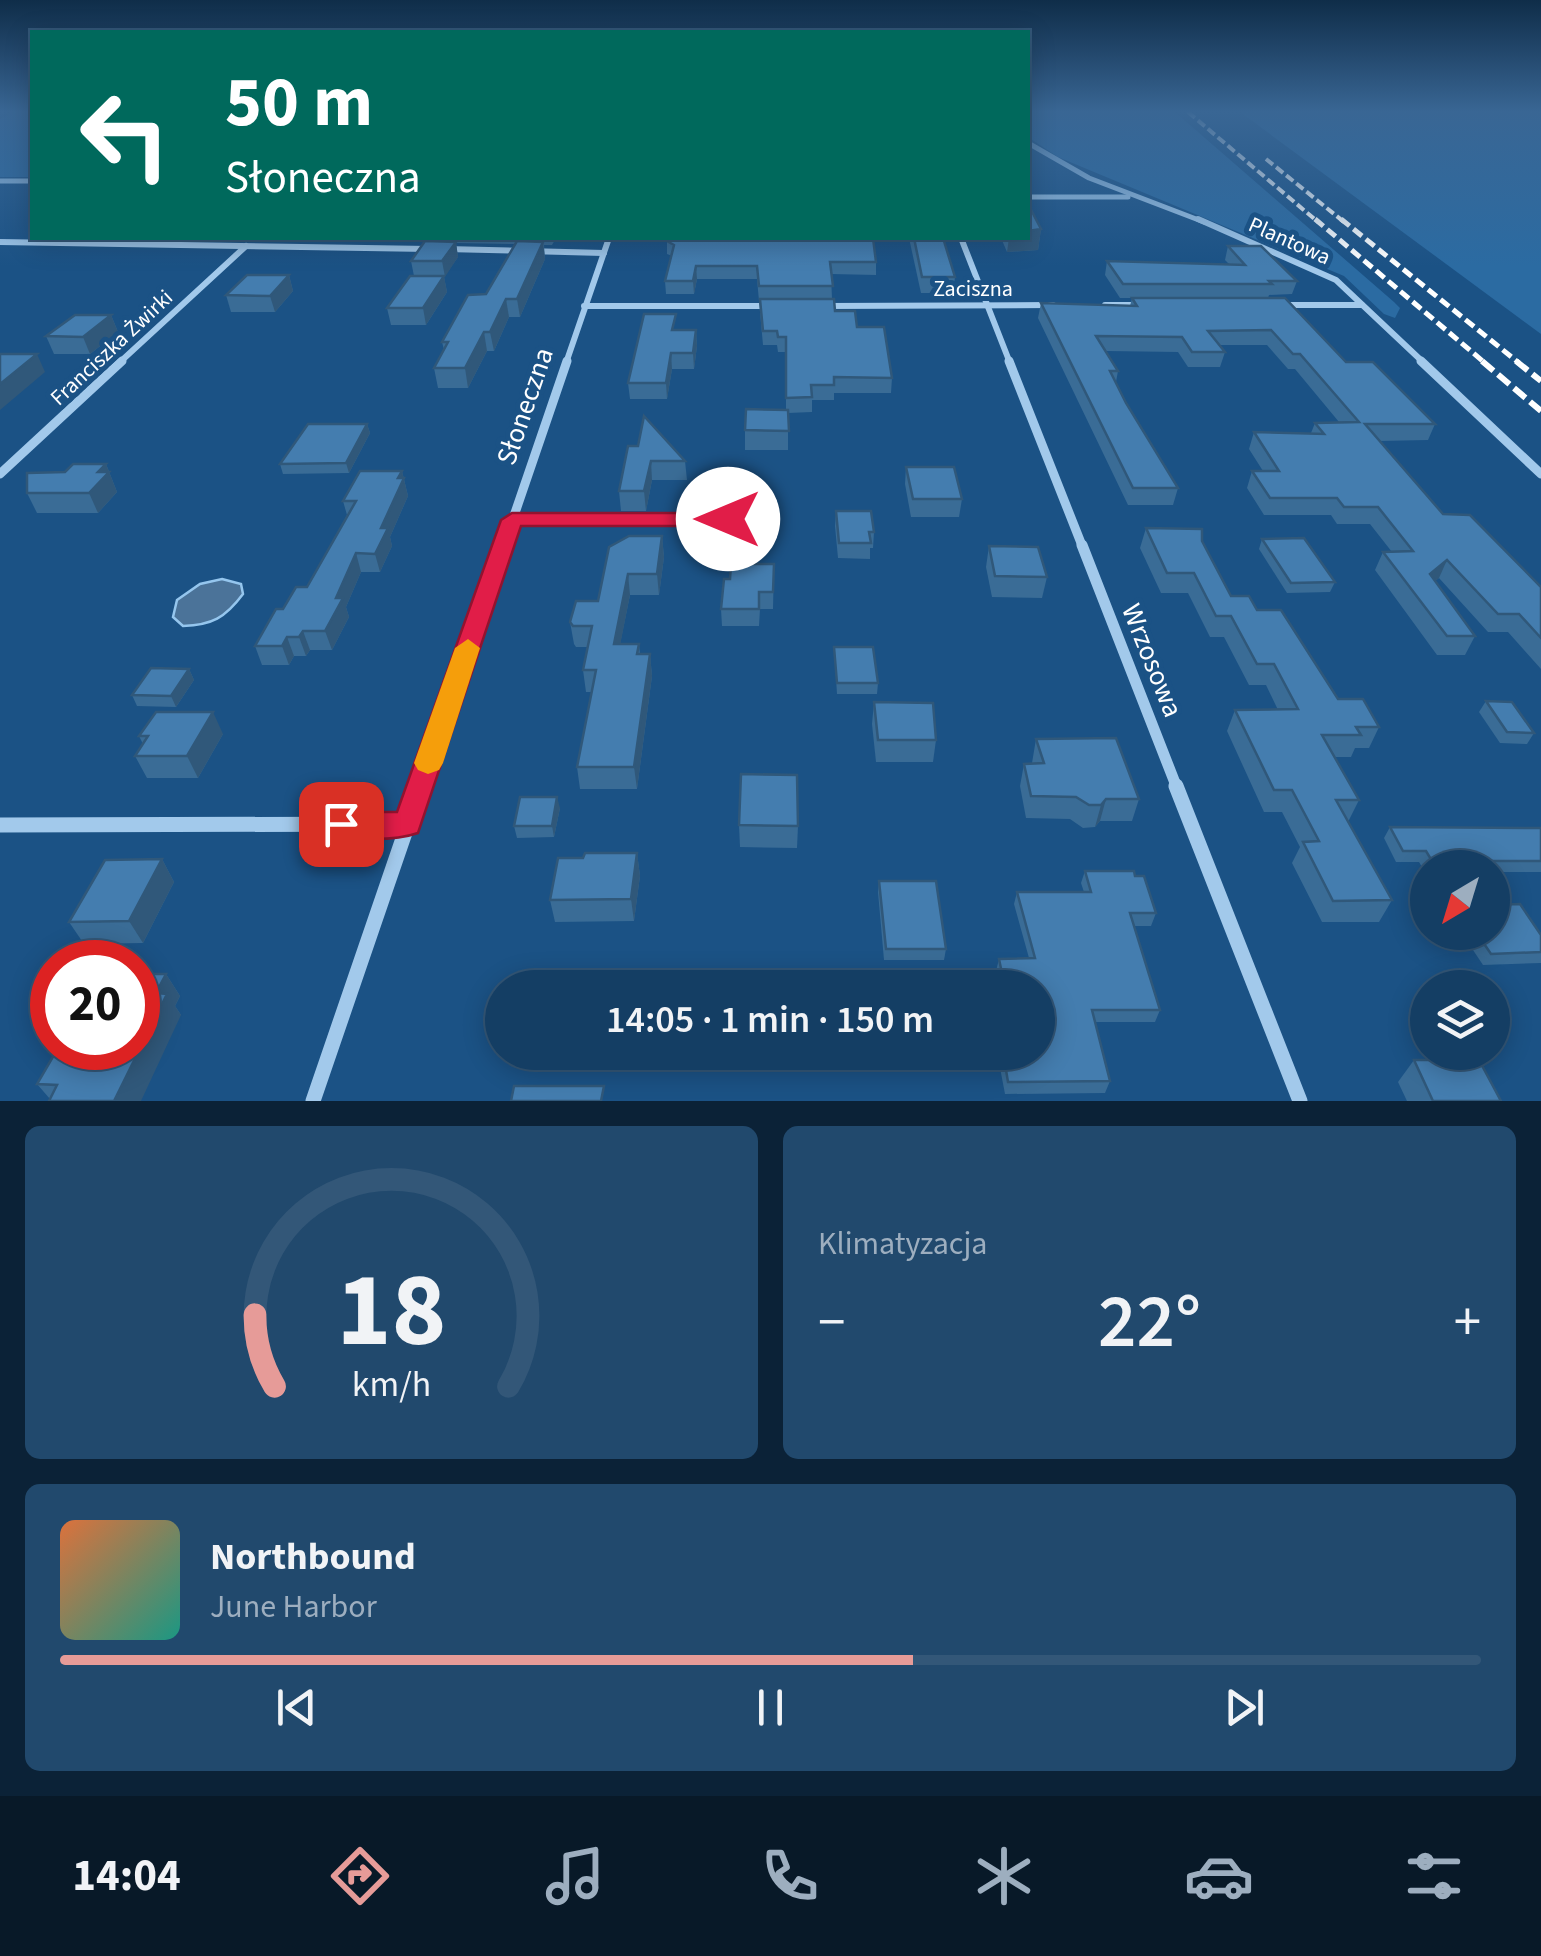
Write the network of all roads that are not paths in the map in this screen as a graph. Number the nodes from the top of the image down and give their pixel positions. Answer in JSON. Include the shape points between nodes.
{"nodes":[{"id":1,"x":1061,"y":163,"type":"edge"},
{"id":2,"x":0,"y":181,"type":"edge"},
{"id":3,"x":30,"y":181,"type":"edge"},
{"id":4,"x":1030,"y":197,"type":"edge"},
{"id":5,"x":1134,"y":198,"type":"junction"},
{"id":6,"x":607,"y":240,"type":"edge"},
{"id":7,"x":962,"y":240,"type":"edge"},
{"id":8,"x":0,"y":242,"type":"edge"},
{"id":9,"x":247,"y":246,"type":"junction"},
{"id":10,"x":604,"y":252,"type":"junction"},
{"id":11,"x":986,"y":305,"type":"junction"},
{"id":12,"x":1060,"y":305,"type":"edge"},
{"id":13,"x":1099,"y":305,"type":"edge"},
{"id":14,"x":1157,"y":305,"type":"edge"},
{"id":15,"x":1272,"y":305,"type":"edge"},
{"id":16,"x":1362,"y":305,"type":"junction"},
{"id":17,"x":584,"y":306,"type":"junction"},
{"id":18,"x":790,"y":306,"type":"edge"},
{"id":19,"x":809,"y":306,"type":"edge"},
{"id":20,"x":0,"y":474,"type":"edge"},
{"id":21,"x":1541,"y":474,"type":"edge"},
{"id":22,"x":728,"y":519,"type":"dead end"},
{"id":23,"x":512,"y":520,"type":"junction"},
{"id":24,"x":408,"y":824,"type":"junction"},
{"id":25,"x":0,"y":825,"type":"edge"},
{"id":26,"x":313,"y":1101,"type":"edge"},
{"id":27,"x":1300,"y":1101,"type":"edge"}],
"edges":[{"from":1,"to":5,"type":"street","name":"Plantowa"},
{"from":2,"to":3,"type":"street"},
{"from":4,"to":5,"type":"street"},
{"from":5,"to":16,"type":"street","name":"Plantowa","via":[[1156,201],[1317,270]]},
{"from":6,"to":10,"type":"street","name":"Słoneczna"},
{"from":7,"to":11,"type":"street","name":"Wrzosowa"},
{"from":8,"to":9,"type":"street"},
{"from":9,"to":10,"type":"street"},
{"from":9,"to":20,"type":"street","name":"Franciszka Żwirki"},
{"from":10,"to":17,"type":"street","name":"Słoneczna"},
{"from":11,"to":12,"type":"street","name":"Zaciszna"},
{"from":11,"to":19,"type":"street","name":"Zaciszna"},
{"from":11,"to":27,"type":"street","name":"Wrzosowa"},
{"from":13,"to":14,"type":"street"},
{"from":15,"to":16,"type":"street"},
{"from":16,"to":21,"type":"street","name":"Plantowa"},
{"from":17,"to":18,"type":"street"},
{"from":17,"to":23,"type":"street","name":"Słoneczna"},
{"from":22,"to":23,"type":"lane"},
{"from":23,"to":24,"type":"street","name":"Słoneczna"},
{"from":24,"to":25,"type":"street"},
{"from":24,"to":26,"type":"street","name":"Słoneczna"}]}
